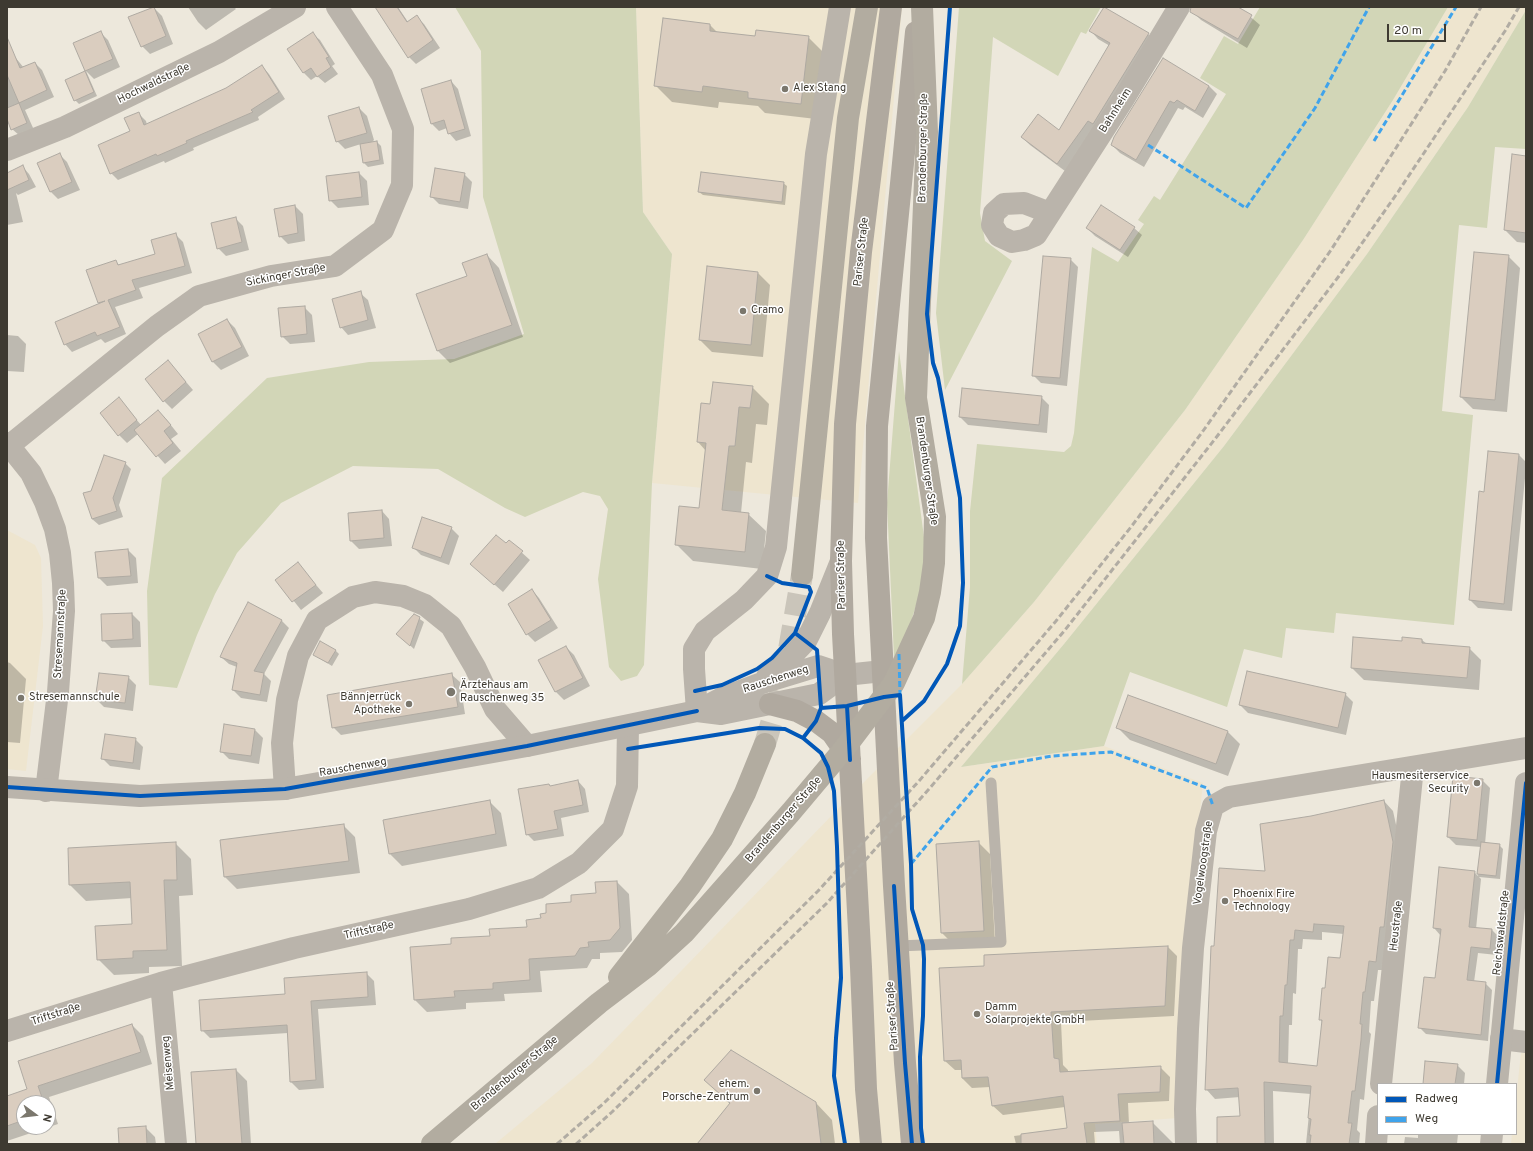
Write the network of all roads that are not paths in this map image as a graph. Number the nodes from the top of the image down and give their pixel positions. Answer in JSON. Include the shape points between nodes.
{"nodes":[{"id":1,"x":295,"y":7,"type":"edge"},
{"id":2,"x":337,"y":7,"type":"edge"},
{"id":3,"x":840,"y":7,"type":"edge"},
{"id":4,"x":867,"y":7,"type":"edge"},
{"id":5,"x":891,"y":7,"type":"edge"},
{"id":6,"x":919,"y":7,"type":"edge"},
{"id":7,"x":922,"y":7,"type":"edge"},
{"id":8,"x":1179,"y":7,"type":"edge"},
{"id":9,"x":7,"y":150,"type":"edge"},
{"id":10,"x":1050,"y":213,"type":"dead end"},
{"id":11,"x":8,"y":444,"type":"edge"},
{"id":12,"x":841,"y":561,"type":"junction"},
{"id":13,"x":802,"y":575,"type":"tunnel mouth"},
{"id":14,"x":883,"y":671,"type":"junction"},
{"id":15,"x":845,"y":675,"type":"junction"},
{"id":16,"x":759,"y":684,"type":"junction"},
{"id":17,"x":770,"y":704,"type":"junction"},
{"id":18,"x":697,"y":711,"type":"junction"},
{"id":19,"x":628,"y":726,"type":"junction"},
{"id":20,"x":765,"y":744,"type":"tunnel mouth"},
{"id":21,"x":527,"y":746,"type":"junction"},
{"id":22,"x":1526,"y":748,"type":"edge"},
{"id":23,"x":850,"y":760,"type":"junction"},
{"id":24,"x":1413,"y":767,"type":"junction"},
{"id":25,"x":991,"y":783,"type":"dead end"},
{"id":26,"x":1526,"y":783,"type":"edge"},
{"id":27,"x":7,"y":787,"type":"edge"},
{"id":28,"x":285,"y":789,"type":"junction"},
{"id":29,"x":46,"y":791,"type":"junction"},
{"id":30,"x":897,"y":946,"type":"junction"},
{"id":31,"x":161,"y":983,"type":"junction"},
{"id":32,"x":598,"y":1003,"type":"junction"},
{"id":33,"x":7,"y":1031,"type":"edge"},
{"id":34,"x":1501,"y":1038,"type":"junction"},
{"id":35,"x":1526,"y":1042,"type":"edge"},
{"id":36,"x":1381,"y":1083,"type":"edge"},
{"id":37,"x":1497,"y":1083,"type":"edge"},
{"id":38,"x":1377,"y":1130,"type":"edge"},
{"id":39,"x":176,"y":1144,"type":"edge"},
{"id":40,"x":432,"y":1144,"type":"edge"},
{"id":41,"x":871,"y":1144,"type":"edge"},
{"id":42,"x":912,"y":1144,"type":"edge"},
{"id":43,"x":1186,"y":1144,"type":"edge"},
{"id":44,"x":1376,"y":1144,"type":"edge"}],
"edges":[{"from":1,"to":9,"type":"street","name":"Hochwaldstraße","via":[[219,52],[64,127]]},
{"from":2,"to":11,"type":"street","name":"Sickinger Straße","via":[[382,75],[403,129],[402,185],[383,230],[335,266],[271,276],[199,296],[157,326]]},
{"from":3,"to":18,"type":"street","via":[[816,154],[776,547],[767,576],[744,600],[705,631],[694,649]]},
{"from":4,"to":13,"type":"main road","via":[[848,118]]},
{"from":5,"to":12,"type":"main road","name":"Pariser Straße","via":[[861,252],[845,424]]},
{"from":6,"to":14,"type":"main road","name":"Pariser Straße","via":[[877,426],[876,538]]},
{"from":7,"to":32,"type":"main road","name":"Brandenburger Straße","via":[[926,132],[916,398],[935,517],[934,563],[924,618],[894,683],[844,749],[684,933],[649,965]]},
{"from":8,"to":10,"type":"street","name":"Bahnheim"},
{"from":11,"to":29,"type":"street","name":"Stresemannstraße","via":[[30,473],[46,502],[60,553],[64,611],[58,692]]},
{"from":12,"to":15,"type":"main road","name":"Pariser Straße"},
{"from":12,"to":16,"type":"street","via":[[806,641]]},
{"from":14,"to":15,"type":"street"},
{"from":14,"to":30,"type":"main road","name":"Pariser Straße"},
{"from":15,"to":16,"type":"street","name":"Rauschenweg","via":[[818,666]]},
{"from":15,"to":17,"type":"street","name":"Rauschenweg","via":[[819,694]]},
{"from":15,"to":23,"type":"main road","name":"Pariser Straße"},
{"from":16,"to":18,"type":"street","name":"Rauschenweg"},
{"from":17,"to":18,"type":"street","name":"Rauschenweg","via":[[721,714]]},
{"from":17,"to":23,"type":"main road","via":[[797,711],[832,733]]},
{"from":18,"to":19,"type":"street","name":"Rauschenweg"},
{"from":19,"to":21,"type":"street","name":"Rauschenweg"},
{"from":19,"to":31,"type":"street","name":"Triftstraße","via":[[627,786],[613,829],[579,863],[538,888],[469,909],[294,948]]},
{"from":20,"to":32,"type":"main road","name":"Brandenburger Straße","via":[[722,839],[690,886]]},
{"from":21,"to":28,"type":"street","name":"Rauschenweg"},
{"from":21,"to":28,"type":"street","via":[[495,709],[475,667],[451,626],[426,605],[403,596],[375,592],[353,596],[317,620],[298,656],[287,700],[282,743]]},
{"from":22,"to":24,"type":"street","name":"Vogelwoogstraße"},
{"from":23,"to":41,"type":"main road","name":"Pariser Straße"},
{"from":24,"to":36,"type":"street","name":"Heustraße"},
{"from":24,"to":43,"type":"street","name":"Vogelwoogstraße","via":[[1229,797],[1213,806],[1206,831],[1194,948],[1188,1029]]},
{"from":25,"to":30,"type":"lane","via":[[1001,942]]},
{"from":26,"to":34,"type":"street","name":"Reichswaldstraße"},
{"from":27,"to":29,"type":"street","name":"Rauschenweg"},
{"from":28,"to":29,"type":"street","name":"Rauschenweg","via":[[140,796]]},
{"from":30,"to":42,"type":"main road","name":"Pariser Straße"},
{"from":31,"to":33,"type":"street","name":"Triftstraße"},
{"from":31,"to":39,"type":"street","name":"Meisenweg"},
{"from":32,"to":40,"type":"main road","name":"Brandenburger Straße"},
{"from":34,"to":35,"type":"street"},
{"from":34,"to":37,"type":"street","name":"Reichswaldstraße"},
{"from":38,"to":44,"type":"street"}]}
